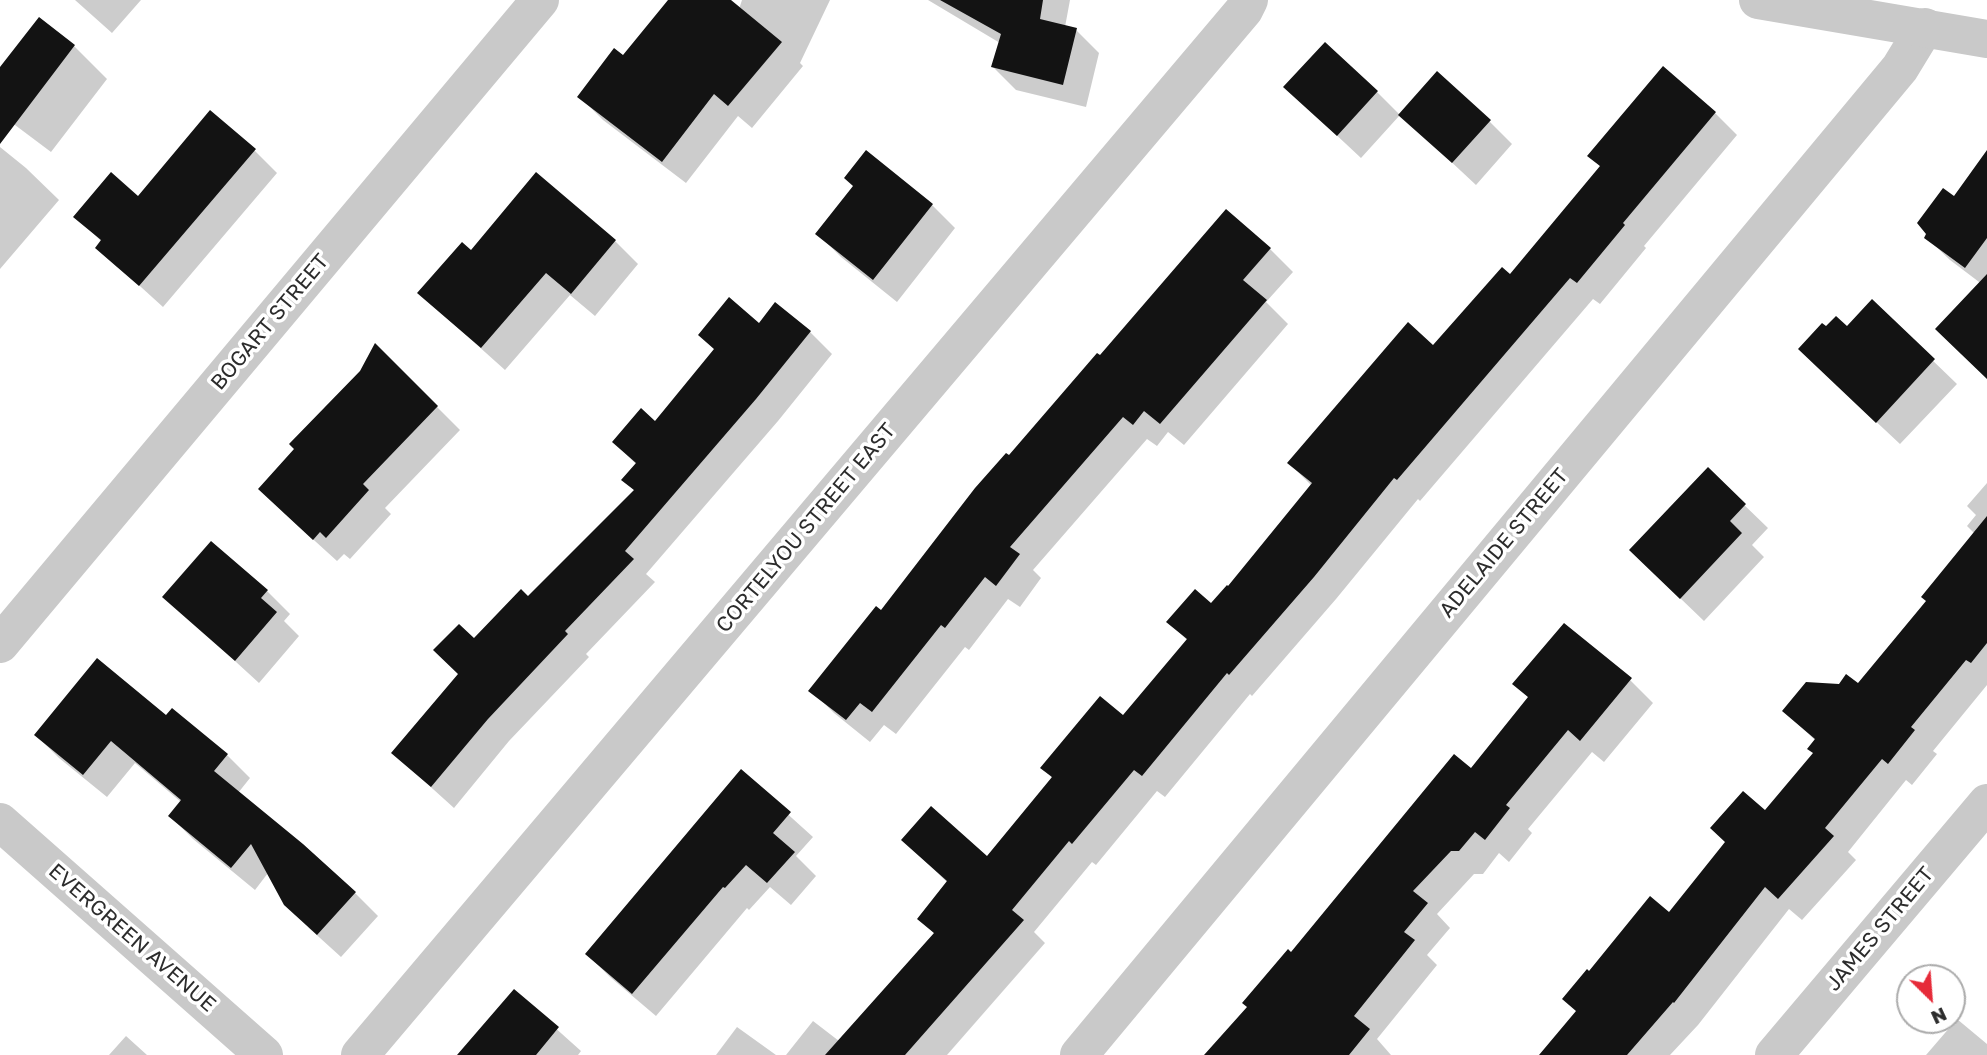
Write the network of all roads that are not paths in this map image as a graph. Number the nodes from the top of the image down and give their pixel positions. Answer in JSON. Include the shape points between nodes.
{"nodes":[{"id":1,"x":540,"y":0,"type":"edge"},
{"id":2,"x":1249,"y":0,"type":"edge"},
{"id":3,"x":1758,"y":0,"type":"edge"},
{"id":4,"x":1925,"y":27,"type":"junction"},
{"id":5,"x":1987,"y":40,"type":"edge"},
{"id":6,"x":0,"y":644,"type":"edge"},
{"id":7,"x":1987,"y":803,"type":"edge"},
{"id":8,"x":0,"y":822,"type":"edge"},
{"id":9,"x":264,"y":1055,"type":"edge"},
{"id":10,"x":360,"y":1055,"type":"edge"},
{"id":11,"x":1079,"y":1055,"type":"edge"},
{"id":12,"x":1774,"y":1055,"type":"edge"}],
"edges":[{"from":1,"to":6,"type":"street","name":"BOGART STREET"},
{"from":2,"to":10,"type":"street","name":"CORTELYOU STREET EAST"},
{"from":3,"to":4,"type":"street"},
{"from":4,"to":5,"type":"street"},
{"from":4,"to":11,"type":"street","name":"ADELAIDE STREET","via":[[1900,68]]},
{"from":7,"to":12,"type":"street","name":"JAMES STREET"},
{"from":8,"to":9,"type":"street","name":"EVERGREEN AVENUE"}]}
